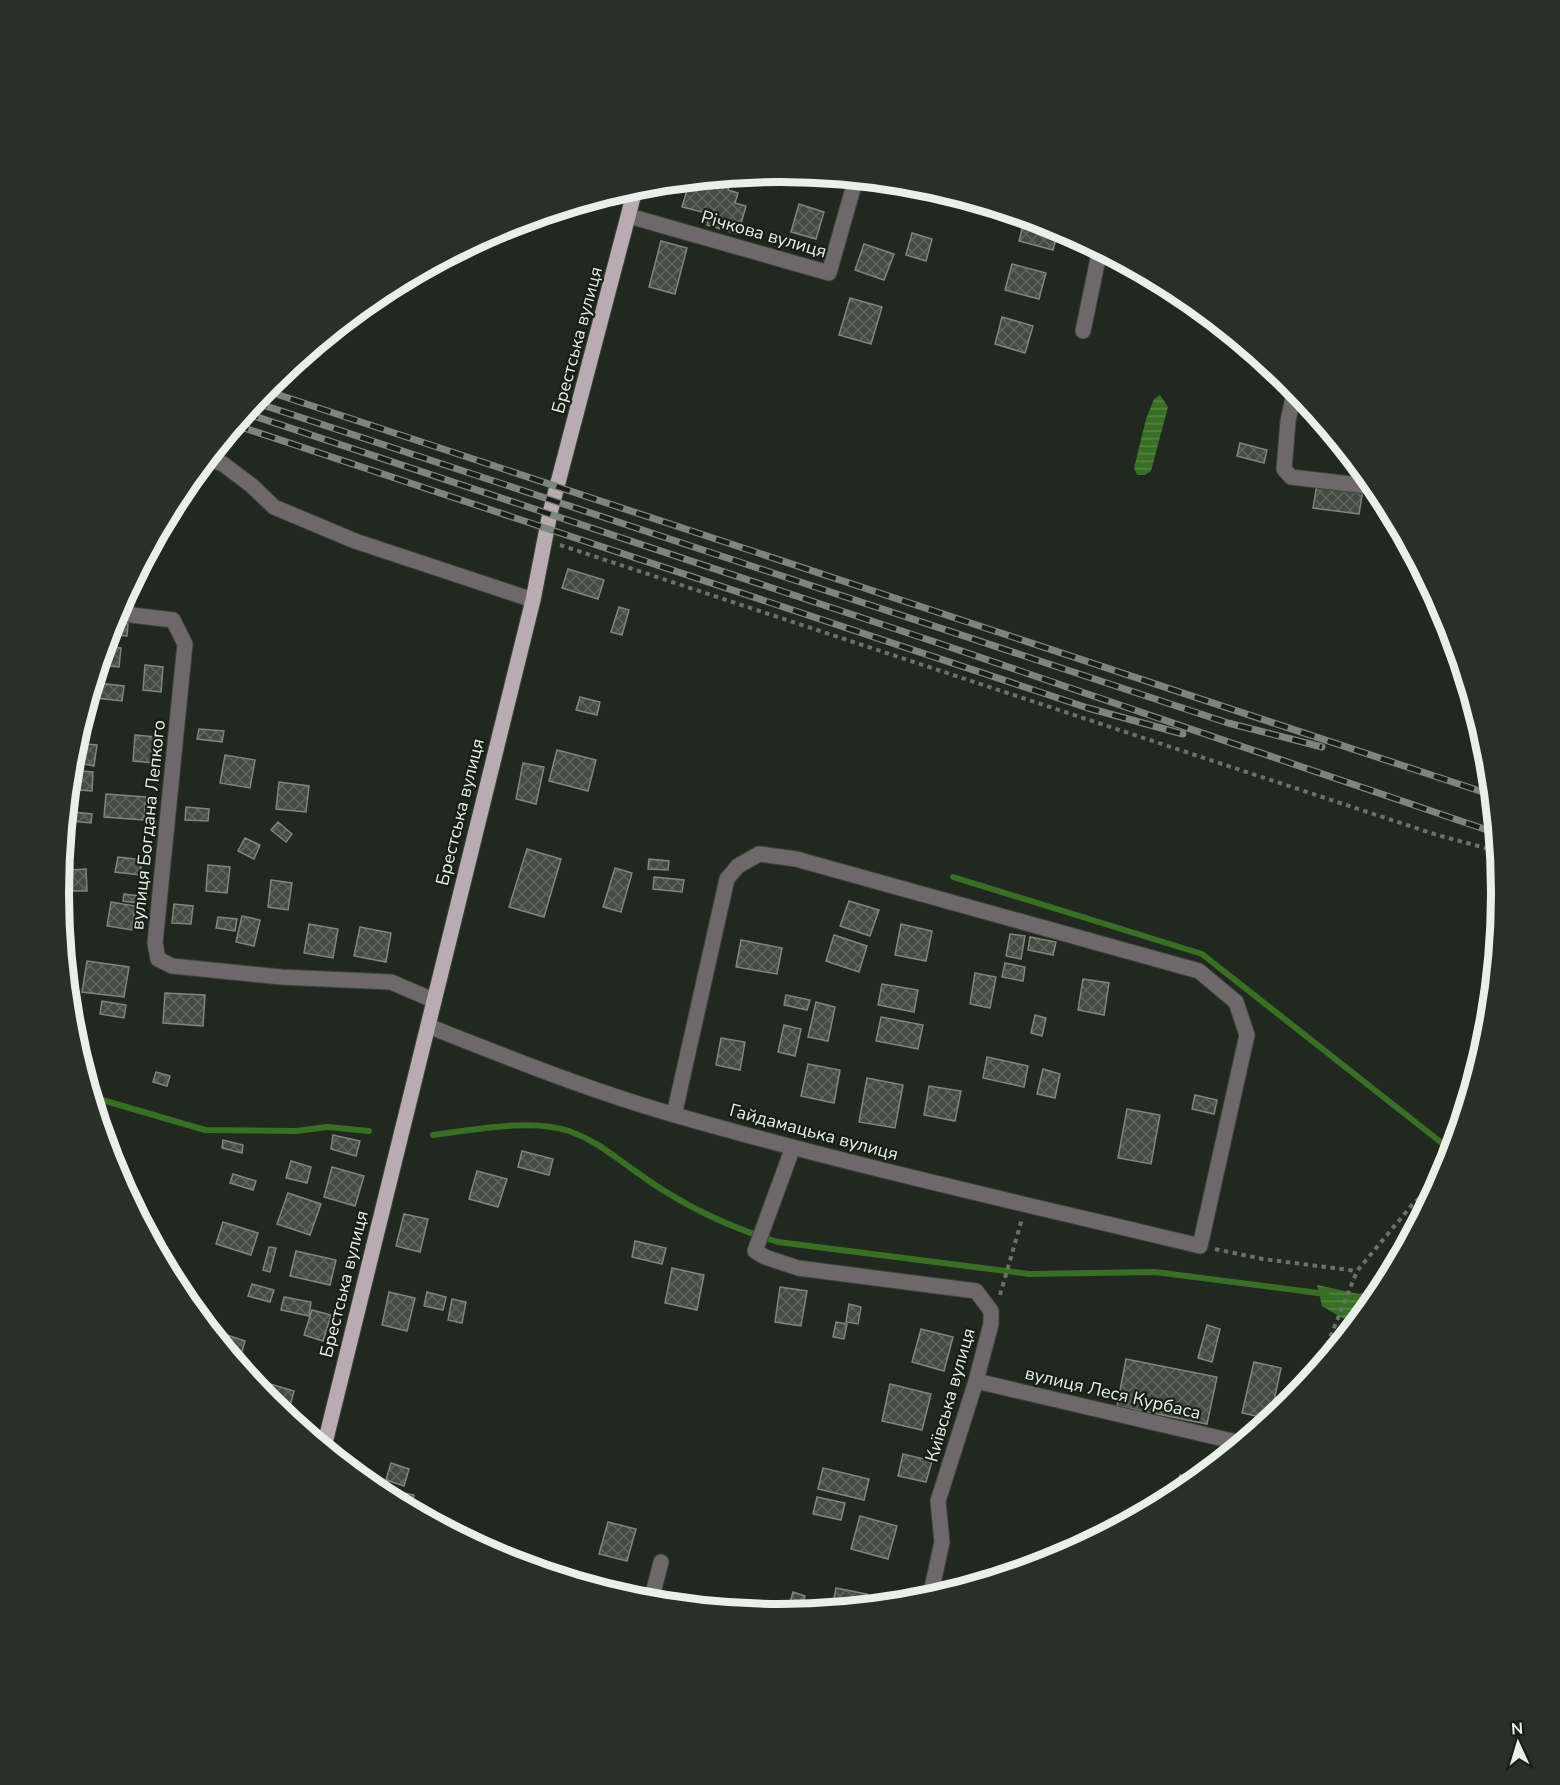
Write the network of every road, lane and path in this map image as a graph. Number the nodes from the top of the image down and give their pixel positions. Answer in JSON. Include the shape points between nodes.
{"nodes":[{"id":1,"x":854,"y":186,"type":"edge"},
{"id":2,"x":633,"y":197,"type":"edge"},
{"id":3,"x":628,"y":216,"type":"junction"},
{"id":4,"x":1098,"y":257,"type":"edge"},
{"id":5,"x":1083,"y":331,"type":"dead end"},
{"id":6,"x":1292,"y":400,"type":"edge"},
{"id":7,"x":215,"y":461,"type":"edge"},
{"id":8,"x":1363,"y":485,"type":"edge"},
{"id":9,"x":545,"y":540,"type":"junction"},
{"id":10,"x":533,"y":600,"type":"junction"},
{"id":11,"x":126,"y":614,"type":"edge"},
{"id":12,"x":1489,"y":848,"type":"edge"},
{"id":13,"x":433,"y":1000,"type":"junction"},
{"id":14,"x":428,"y":1026,"type":"junction"},
{"id":15,"x":674,"y":1114,"type":"junction"},
{"id":16,"x":793,"y":1147,"type":"junction"},
{"id":17,"x":1424,"y":1194,"type":"edge"},
{"id":18,"x":1024,"y":1204,"type":"junction"},
{"id":19,"x":1200,"y":1246,"type":"junction"},
{"id":20,"x":1357,"y":1271,"type":"junction"},
{"id":21,"x":1005,"y":1280,"type":"dead end"},
{"id":22,"x":1325,"y":1349,"type":"edge"},
{"id":23,"x":976,"y":1381,"type":"junction"},
{"id":24,"x":326,"y":1439,"type":"edge"},
{"id":25,"x":1232,"y":1441,"type":"edge"},
{"id":26,"x":661,"y":1562,"type":"dead end"},
{"id":27,"x":932,"y":1587,"type":"edge"},
{"id":28,"x":653,"y":1592,"type":"edge"}],
"edges":[{"from":1,"to":3,"type":"street","name":"Річкова вулиця","via":[[829,273]]},
{"from":2,"to":3,"type":"main road","name":"Брестська вулиця"},
{"from":3,"to":9,"type":"main road","name":"Брестська вулиця"},
{"from":4,"to":5,"type":"street"},
{"from":6,"to":8,"type":"street","via":[[1284,469],[1291,477]]},
{"from":7,"to":10,"type":"street","via":[[251,485],[274,507],[355,541]]},
{"from":9,"to":10,"type":"main road","name":"Брестська вулиця"},
{"from":9,"to":12,"type":"path","via":[[1426,831]]},
{"from":10,"to":13,"type":"main road","name":"Брестська вулиця"},
{"from":11,"to":13,"type":"street","name":"вулиця Богдана Лепкого","via":[[173,620],[185,644],[155,943],[158,959],[172,966],[281,977],[391,982]]},
{"from":13,"to":14,"type":"main road","name":"Брестська вулиця"},
{"from":14,"to":15,"type":"street","name":"Гайдамацька вулиця","via":[[535,1069]]},
{"from":14,"to":24,"type":"main road","name":"Брестська вулиця"},
{"from":15,"to":16,"type":"street","name":"Гайдамацька вулиця"},
{"from":15,"to":19,"type":"street","via":[[727,879],[738,866],[759,854],[796,859],[1199,971],[1236,1002],[1247,1035]]},
{"from":16,"to":18,"type":"street","name":"Гайдамацька вулиця"},
{"from":16,"to":23,"type":"street","name":"Київська вулиця","via":[[754,1248],[765,1257],[798,1268],[976,1291],[991,1311]]},
{"from":17,"to":20,"type":"path"},
{"from":18,"to":19,"type":"street","name":"Гайдамацька вулиця"},
{"from":18,"to":21,"type":"path"},
{"from":19,"to":20,"type":"path"},
{"from":20,"to":22,"type":"path"},
{"from":23,"to":25,"type":"street","name":"вулиця Леся Курбаса"},
{"from":23,"to":27,"type":"street","name":"Київська вулиця","via":[[939,1501],[942,1542]]},
{"from":26,"to":28,"type":"street"}]}
